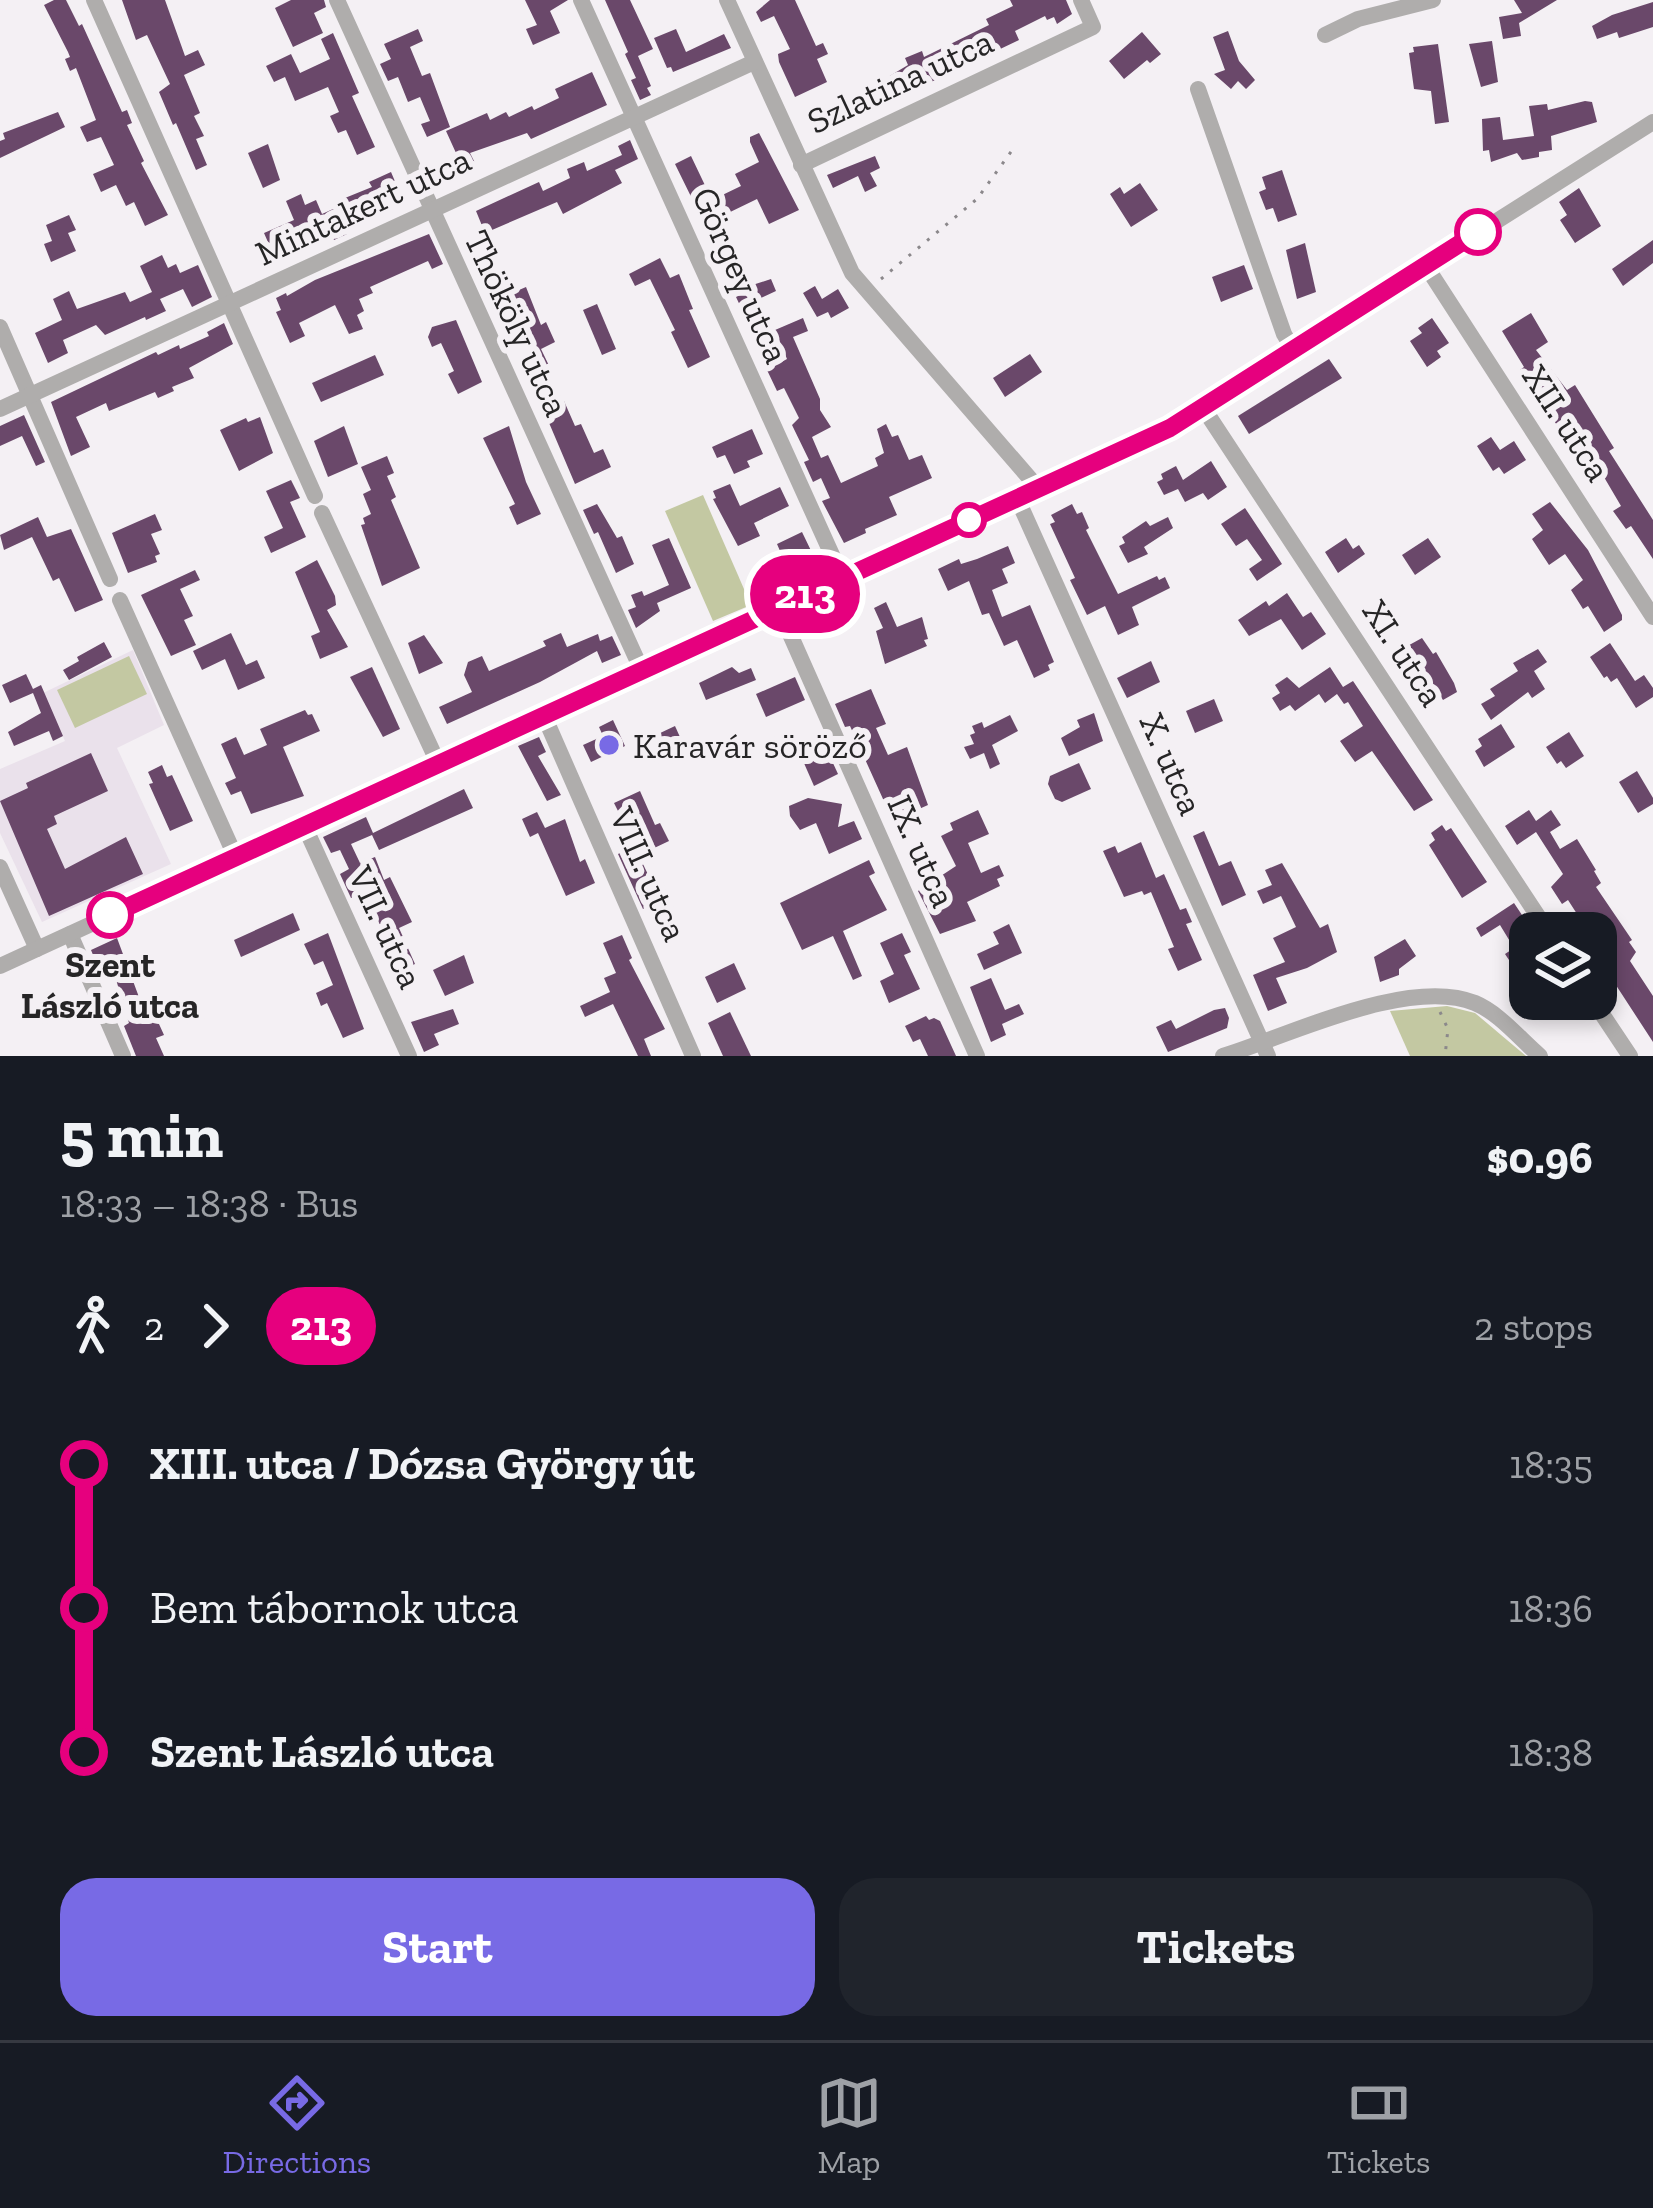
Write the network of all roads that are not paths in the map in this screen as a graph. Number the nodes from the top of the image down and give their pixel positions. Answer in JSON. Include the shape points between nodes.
{"nodes":[{"id":1,"x":94,"y":0,"type":"edge"},
{"id":2,"x":337,"y":0,"type":"edge"},
{"id":3,"x":581,"y":0,"type":"edge"},
{"id":4,"x":1081,"y":0,"type":"edge"},
{"id":5,"x":1433,"y":0,"type":"edge"},
{"id":6,"x":731,"y":1,"type":"edge"},
{"id":7,"x":1324,"y":35,"type":"dead end"},
{"id":8,"x":754,"y":62,"type":"junction"},
{"id":9,"x":1198,"y":89,"type":"dead end"},
{"id":10,"x":634,"y":118,"type":"junction"},
{"id":11,"x":1651,"y":127,"type":"edge"},
{"id":12,"x":801,"y":165,"type":"junction"},
{"id":13,"x":430,"y":211,"type":"junction"},
{"id":14,"x":1426,"y":266,"type":"junction"},
{"id":15,"x":230,"y":303,"type":"junction"},
{"id":16,"x":0,"y":327,"type":"edge"},
{"id":17,"x":1294,"y":351,"type":"junction"},
{"id":18,"x":31,"y":395,"type":"junction"},
{"id":19,"x":0,"y":409,"type":"edge"},
{"id":20,"x":1204,"y":409,"type":"junction"},
{"id":21,"x":1038,"y":488,"type":"junction"},
{"id":22,"x":1017,"y":498,"type":"junction"},
{"id":23,"x":842,"y":577,"type":"junction"},
{"id":24,"x":110,"y":579,"type":"dead end"},
{"id":25,"x":120,"y":599,"type":"dead end"},
{"id":26,"x":778,"y":607,"type":"junction"},
{"id":27,"x":1653,"y":617,"type":"edge"},
{"id":28,"x":641,"y":671,"type":"junction"},
{"id":29,"x":544,"y":718,"type":"junction"},
{"id":30,"x":439,"y":765,"type":"junction"},
{"id":31,"x":304,"y":825,"type":"junction"},
{"id":32,"x":236,"y":858,"type":"junction"},
{"id":33,"x":0,"y":867,"type":"edge"},
{"id":34,"x":1535,"y":912,"type":"edge"},
{"id":35,"x":70,"y":934,"type":"junction"},
{"id":36,"x":37,"y":949,"type":"junction"},
{"id":37,"x":0,"y":966,"type":"edge"},
{"id":38,"x":1606,"y":1020,"type":"edge"},
{"id":39,"x":1264,"y":1050,"type":"edge"},
{"id":40,"x":123,"y":1056,"type":"edge"},
{"id":41,"x":409,"y":1056,"type":"edge"},
{"id":42,"x":693,"y":1056,"type":"edge"},
{"id":43,"x":977,"y":1056,"type":"edge"},
{"id":44,"x":1223,"y":1056,"type":"edge"},
{"id":45,"x":1540,"y":1056,"type":"edge"},
{"id":46,"x":1630,"y":1056,"type":"edge"}],
"edges":[{"from":1,"to":15,"type":"street"},
{"from":2,"to":13,"type":"street","name":"Thököly utca"},
{"from":3,"to":10,"type":"street","name":"Görgey utca"},
{"from":4,"to":12,"type":"street","name":"Szlatina utca","via":[[1093,27]]},
{"from":5,"to":7,"type":"street"},
{"from":6,"to":8,"type":"street"},
{"from":8,"to":10,"type":"street","name":"Mintakert utca"},
{"from":8,"to":12,"type":"street"},
{"from":9,"to":17,"type":"street"},
{"from":10,"to":13,"type":"street","name":"Mintakert utca"},
{"from":10,"to":23,"type":"street","name":"Görgey utca"},
{"from":11,"to":14,"type":"street"},
{"from":12,"to":21,"type":"street","via":[[866,292]]},
{"from":13,"to":15,"type":"street","name":"Mintakert utca"},
{"from":13,"to":28,"type":"street","name":"Thököly utca"},
{"from":14,"to":17,"type":"street"},
{"from":14,"to":27,"type":"street","name":"XII. utca"},
{"from":15,"to":18,"type":"street","name":"Mintakert utca"},
{"from":15,"to":30,"type":"street"},
{"from":16,"to":18,"type":"street"},
{"from":17,"to":20,"type":"street"},
{"from":18,"to":19,"type":"street","name":"Mintakert utca"},
{"from":18,"to":24,"type":"street"},
{"from":20,"to":21,"type":"street"},
{"from":20,"to":34,"type":"street","name":"XI. utca"},
{"from":21,"to":22,"type":"street"},
{"from":22,"to":23,"type":"street"},
{"from":22,"to":39,"type":"street","name":"X. utca"},
{"from":23,"to":26,"type":"street"},
{"from":25,"to":32,"type":"street"},
{"from":26,"to":28,"type":"street"},
{"from":26,"to":43,"type":"street","name":"IX. utca"},
{"from":28,"to":29,"type":"street"},
{"from":29,"to":30,"type":"street"},
{"from":29,"to":42,"type":"street","name":"VIII. utca"},
{"from":30,"to":31,"type":"street"},
{"from":31,"to":32,"type":"street"},
{"from":31,"to":41,"type":"street","name":"VII. utca"},
{"from":32,"to":35,"type":"street"},
{"from":33,"to":36,"type":"street"},
{"from":35,"to":36,"type":"street"},
{"from":35,"to":40,"type":"street"},
{"from":36,"to":37,"type":"street"},
{"from":38,"to":46,"type":"street"},
{"from":39,"to":44,"type":"street"},
{"from":39,"to":45,"type":"street","via":[[1359,1009],[1438,998],[1476,1004]]}]}
